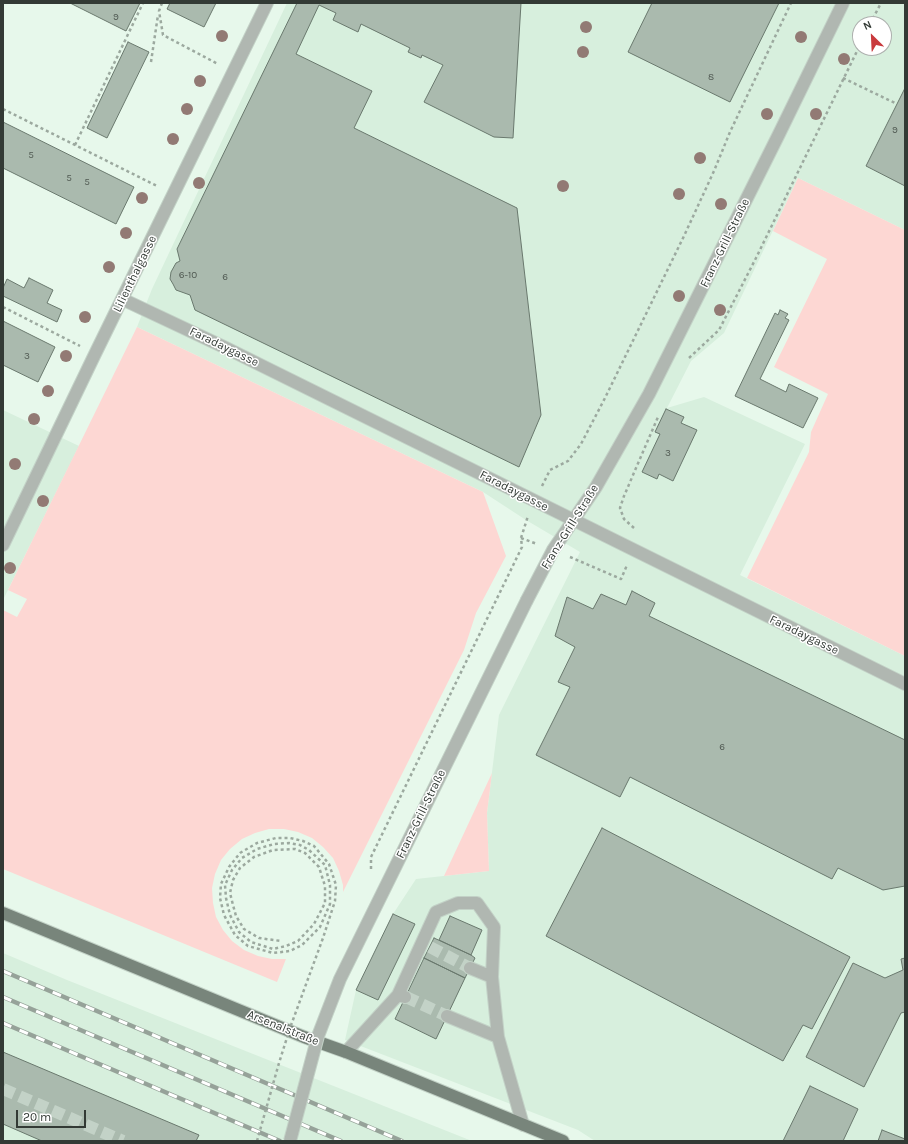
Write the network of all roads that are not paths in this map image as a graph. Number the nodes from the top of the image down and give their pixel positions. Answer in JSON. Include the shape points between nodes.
{"nodes":[{"id":1,"x":267,"y":3,"type":"edge"},
{"id":2,"x":843,"y":3,"type":"edge"},
{"id":3,"x":122,"y":299,"type":"junction"},
{"id":4,"x":574,"y":521,"type":"junction"},
{"id":5,"x":3,"y":545,"type":"edge"},
{"id":6,"x":905,"y":684,"type":"edge"},
{"id":7,"x":3,"y":913,"type":"edge"},
{"id":8,"x":470,"y":968,"type":"tunnel mouth"},
{"id":9,"x":492,"y":977,"type":"junction"},
{"id":10,"x":447,"y":1016,"type":"tunnel mouth"},
{"id":11,"x":498,"y":1037,"type":"junction"},
{"id":12,"x":346,"y":1052,"type":"junction"},
{"id":13,"x":523,"y":1125,"type":"junction"},
{"id":14,"x":290,"y":1141,"type":"edge"},
{"id":15,"x":563,"y":1141,"type":"edge"}],
"edges":[{"from":1,"to":3,"type":"street","name":"Lilienthalgasse"},
{"from":2,"to":4,"type":"street","name":"Franz-Grill-Straße","via":[[650,394]]},
{"from":3,"to":4,"type":"street","name":"Faradaygasse"},
{"from":3,"to":5,"type":"street","name":"Lilienthalgasse"},
{"from":4,"to":6,"type":"street","name":"Faradaygasse"},
{"from":4,"to":14,"type":"street","name":"Franz-Grill-Straße","bridge":true,"via":[[553,550],[527,600],[340,980],[318,1036]]},
{"from":7,"to":12,"type":"main road","name":"Arsenalstraße"},
{"from":8,"to":9,"type":"street"},
{"from":9,"to":11,"type":"street"},
{"from":9,"to":12,"type":"street","via":[[494,927],[477,903],[458,903],[436,912],[426,945],[402,996]]},
{"from":10,"to":11,"type":"street"},
{"from":11,"to":13,"type":"street"},
{"from":12,"to":13,"type":"main road","name":"Arsenalstraße"},
{"from":13,"to":15,"type":"main road","name":"Arsenalstraße"}]}
